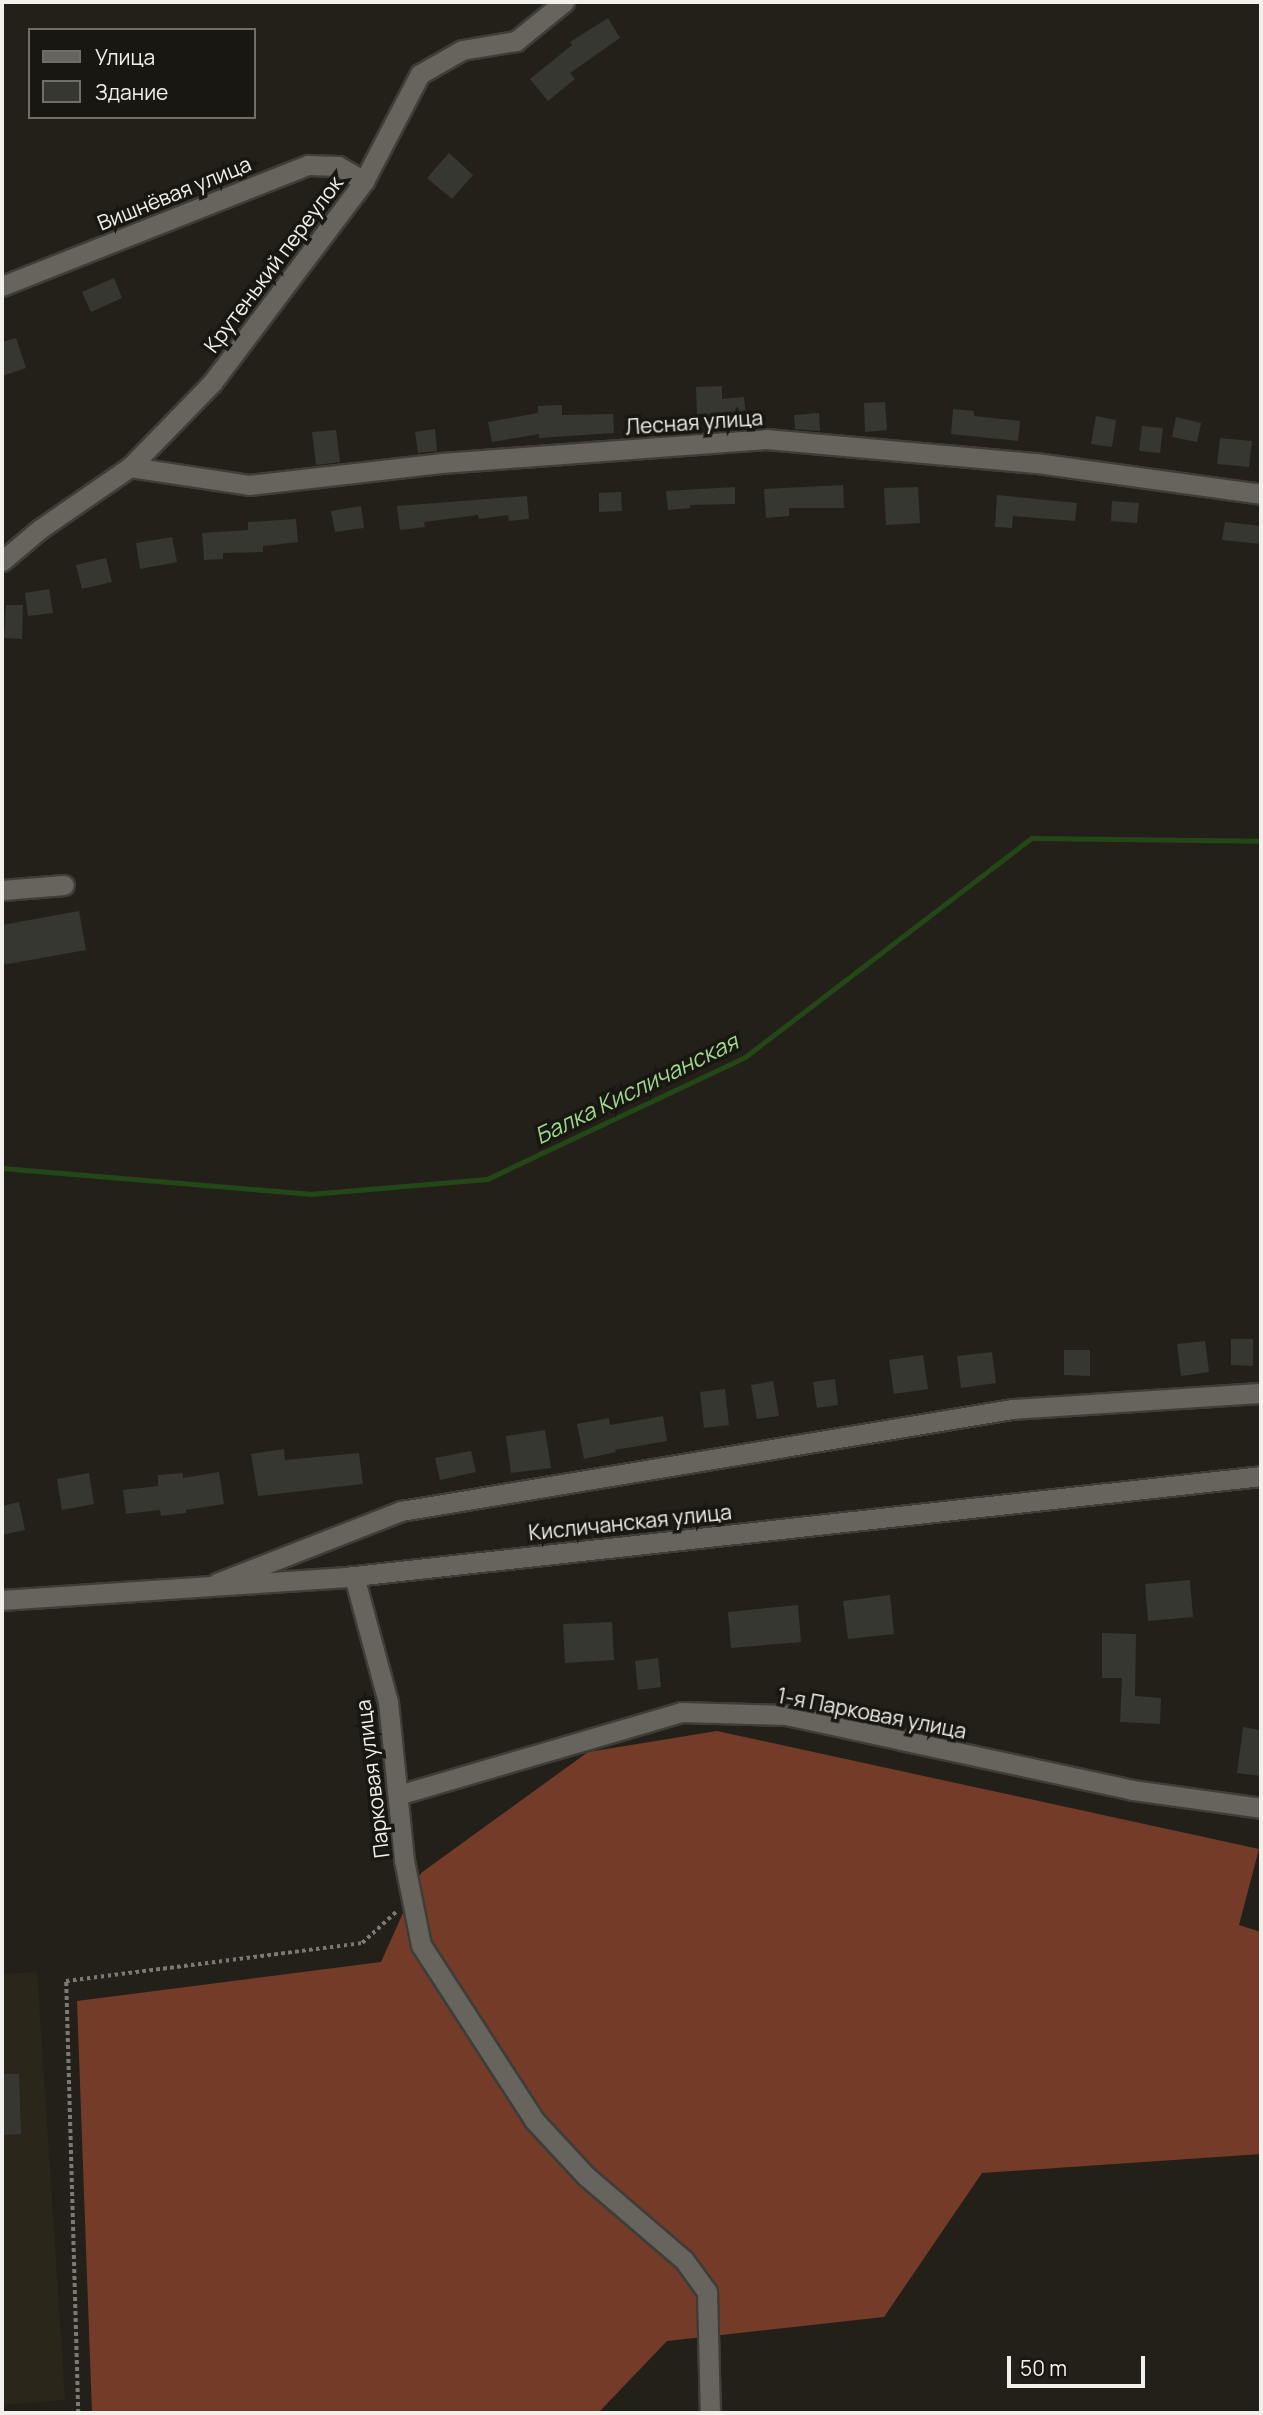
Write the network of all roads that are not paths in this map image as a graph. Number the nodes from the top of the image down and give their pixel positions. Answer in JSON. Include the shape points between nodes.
{"nodes":[{"id":1,"x":564,"y":2,"type":"edge"},
{"id":2,"x":364,"y":181,"type":"junction"},
{"id":3,"x":2,"y":286,"type":"edge"},
{"id":4,"x":130,"y":467,"type":"junction"},
{"id":5,"x":1261,"y":494,"type":"edge"},
{"id":6,"x":2,"y":561,"type":"edge"},
{"id":7,"x":64,"y":885,"type":"dead end"},
{"id":8,"x":2,"y":890,"type":"edge"},
{"id":9,"x":1261,"y":1393,"type":"edge"},
{"id":10,"x":1261,"y":1476,"type":"edge"},
{"id":11,"x":354,"y":1576,"type":"junction"},
{"id":12,"x":213,"y":1585,"type":"junction"},
{"id":13,"x":2,"y":1600,"type":"edge"},
{"id":14,"x":398,"y":1795,"type":"junction"},
{"id":15,"x":1261,"y":1808,"type":"edge"},
{"id":16,"x":710,"y":2413,"type":"edge"}],
"edges":[{"from":1,"to":2,"type":"street","name":"Крутенький переулок","via":[[516,41],[462,50],[420,74]]},
{"from":2,"to":3,"type":"street","name":"Вишнёвая улица","via":[[338,166],[308,164]]},
{"from":2,"to":4,"type":"street","name":"Крутенький переулок","via":[[212,383]]},
{"from":4,"to":5,"type":"street","name":"Лесная улица","via":[[249,485],[441,463],[765,439],[1035,463]]},
{"from":4,"to":6,"type":"street","name":"Крутенький переулок"},
{"from":7,"to":8,"type":"street"},
{"from":9,"to":12,"type":"street","via":[[1012,1409],[401,1511]]},
{"from":10,"to":11,"type":"street","name":"Кисличанская улица"},
{"from":11,"to":12,"type":"street","name":"Кисличанская улица"},
{"from":11,"to":14,"type":"street","name":"Парковая улица","via":[[388,1702]]},
{"from":12,"to":13,"type":"street","name":"Кисличанская улица"},
{"from":14,"to":15,"type":"street","name":"1-я Парковая улица","via":[[681,1712],[786,1715],[1132,1790]]},
{"from":14,"to":16,"type":"street","name":"Парковая улица","via":[[421,1945],[534,2120],[586,2176],[684,2260],[707,2292]]}]}
